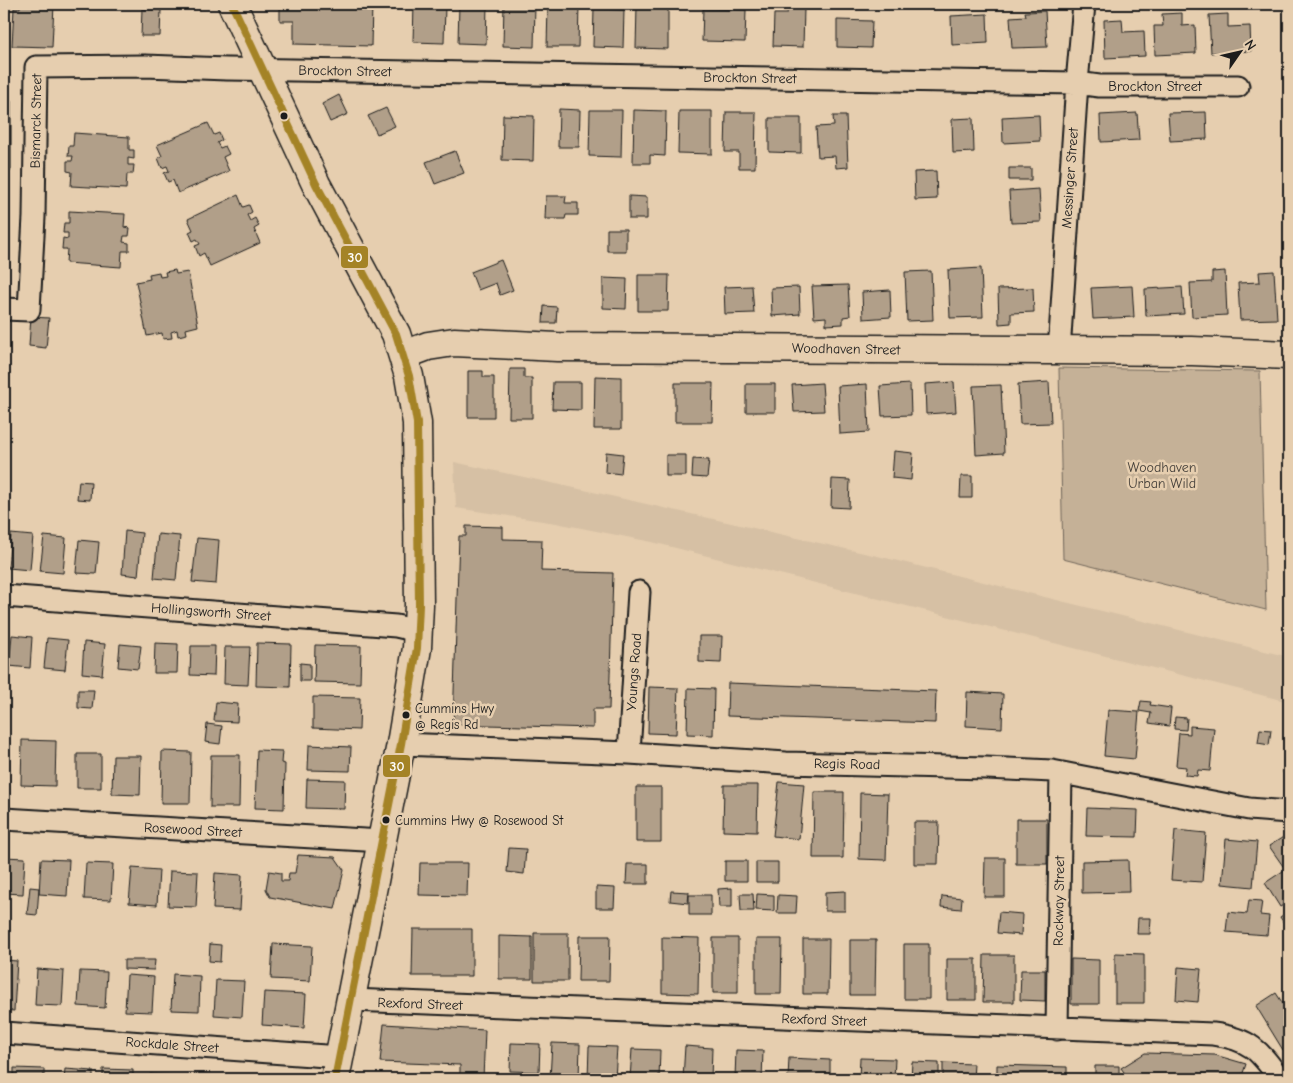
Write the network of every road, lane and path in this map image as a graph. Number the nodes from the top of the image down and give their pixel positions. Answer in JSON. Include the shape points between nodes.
{"nodes":[{"id":1,"x":232,"y":4,"type":"edge"},
{"id":2,"x":1084,"y":4,"type":"edge"},
{"id":3,"x":262,"y":69,"type":"junction"},
{"id":4,"x":1076,"y":83,"type":"junction"},
{"id":5,"x":1238,"y":86,"type":"dead end"},
{"id":6,"x":4,"y":309,"type":"edge"},
{"id":7,"x":1059,"y":352,"type":"junction"},
{"id":8,"x":404,"y":355,"type":"junction"},
{"id":9,"x":1289,"y":355,"type":"edge"},
{"id":10,"x":639,"y":592,"type":"dead end"},
{"id":11,"x":4,"y":596,"type":"edge"},
{"id":12,"x":418,"y":631,"type":"junction"},
{"id":13,"x":401,"y":744,"type":"junction"},
{"id":14,"x":629,"y":752,"type":"junction"},
{"id":15,"x":1061,"y":773,"type":"junction"},
{"id":16,"x":1289,"y":812,"type":"edge"},
{"id":17,"x":4,"y":819,"type":"edge"},
{"id":18,"x":382,"y":840,"type":"junction"},
{"id":19,"x":351,"y":1000,"type":"junction"},
{"id":20,"x":1057,"y":1029,"type":"junction"},
{"id":21,"x":4,"y":1033,"type":"edge"},
{"id":22,"x":338,"y":1068,"type":"edge"},
{"id":23,"x":1280,"y":1079,"type":"edge"}],
"edges":[{"from":1,"to":3,"type":"main road"},
{"from":2,"to":4,"type":"street","name":"Messinger Street"},
{"from":3,"to":4,"type":"street","name":"Brockton Street"},
{"from":3,"to":6,"type":"street","name":"Bismarck Street","via":[[36,67],[29,310]]},
{"from":3,"to":8,"type":"main road","via":[[316,184],[387,316]]},
{"from":4,"to":5,"type":"street","name":"Brockton Street","via":[[1099,86]]},
{"from":4,"to":7,"type":"street","name":"Messinger Street"},
{"from":7,"to":8,"type":"main road","name":"Woodhaven Street","via":[[557,347],[454,342],[428,346]]},
{"from":7,"to":9,"type":"main road","name":"Woodhaven Street","via":[[1192,351]]},
{"from":8,"to":12,"type":"main road","via":[[417,434]]},
{"from":10,"to":14,"type":"street","name":"Youngs Road"},
{"from":11,"to":12,"type":"street","name":"Hollingsworth Street","via":[[396,626]]},
{"from":12,"to":13,"type":"main road"},
{"from":13,"to":14,"type":"street","name":"Regis Road"},
{"from":13,"to":18,"type":"main road"},
{"from":14,"to":15,"type":"street","name":"Regis Road","via":[[786,763]]},
{"from":15,"to":16,"type":"street","name":"Regis Road","via":[[1249,809]]},
{"from":15,"to":20,"type":"street","name":"Rockway Street"},
{"from":17,"to":18,"type":"street","name":"Rosewood Street"},
{"from":18,"to":19,"type":"main road"},
{"from":19,"to":20,"type":"street","name":"Rexford Street"},
{"from":19,"to":22,"type":"main road"},
{"from":20,"to":23,"type":"street","name":"Rexford Street","via":[[1226,1036],[1250,1045]]},
{"from":21,"to":22,"type":"street","name":"Rockdale Street"}]}
